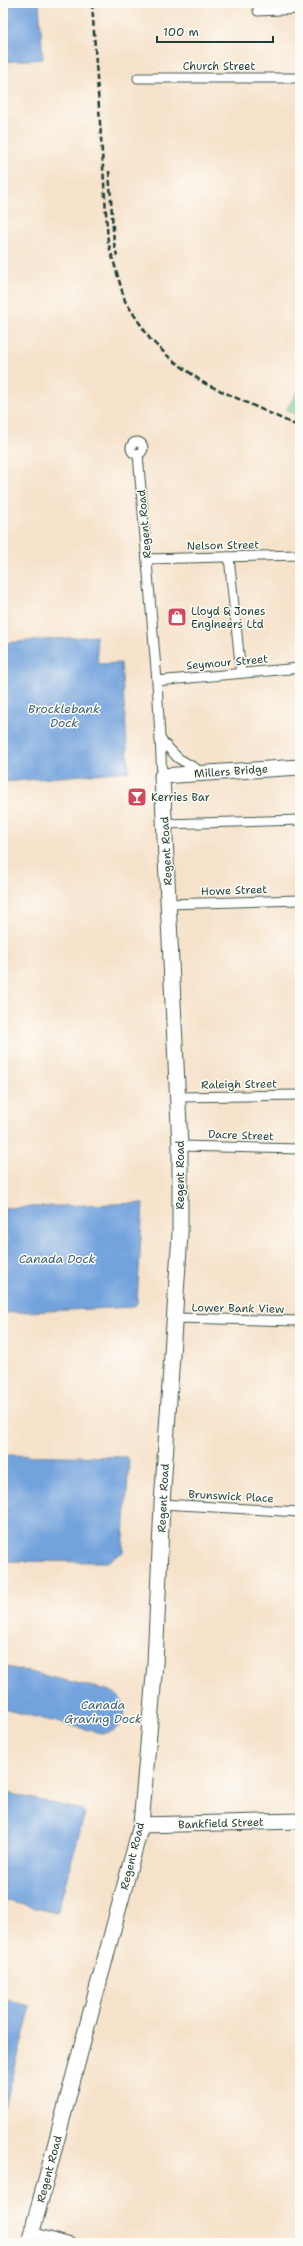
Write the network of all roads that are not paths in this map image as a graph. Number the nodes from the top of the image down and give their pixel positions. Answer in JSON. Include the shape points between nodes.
{"nodes":[{"id":1,"x":258,"y":7,"type":"edge"},
{"id":2,"x":300,"y":9,"type":"edge"},
{"id":3,"x":138,"y":78,"type":"dead end"},
{"id":4,"x":300,"y":78,"type":"edge"},
{"id":5,"x":138,"y":454,"type":"dead end"},
{"id":6,"x":300,"y":555,"type":"edge"},
{"id":7,"x":229,"y":557,"type":"junction"},
{"id":8,"x":147,"y":559,"type":"junction"},
{"id":9,"x":300,"y":668,"type":"edge"},
{"id":10,"x":241,"y":673,"type":"junction"},
{"id":11,"x":157,"y":681,"type":"junction"},
{"id":12,"x":160,"y":739,"type":"junction"},
{"id":13,"x":300,"y":767,"type":"edge"},
{"id":14,"x":205,"y":773,"type":"junction"},
{"id":15,"x":162,"y":776,"type":"junction"},
{"id":16,"x":300,"y":820,"type":"edge"},
{"id":17,"x":164,"y":824,"type":"junction"},
{"id":18,"x":300,"y":900,"type":"edge"},
{"id":19,"x":168,"y":904,"type":"junction"},
{"id":20,"x":300,"y":1095,"type":"edge"},
{"id":21,"x":178,"y":1096,"type":"junction"},
{"id":22,"x":180,"y":1146,"type":"junction"},
{"id":23,"x":300,"y":1149,"type":"edge"},
{"id":24,"x":176,"y":1318,"type":"junction"},
{"id":25,"x":300,"y":1321,"type":"edge"},
{"id":26,"x":162,"y":1504,"type":"junction"},
{"id":27,"x":300,"y":1512,"type":"edge"},
{"id":28,"x":300,"y":1821,"type":"edge"},
{"id":29,"x":141,"y":1825,"type":"junction"},
{"id":30,"x":30,"y":2238,"type":"edge"},
{"id":31,"x":71,"y":2243,"type":"edge"}],
"edges":[{"from":1,"to":2,"type":"street"},
{"from":3,"to":4,"type":"street","name":"Church Street"},
{"from":5,"to":8,"type":"street","name":"Regent Road"},
{"from":6,"to":7,"type":"street","name":"Nelson Street"},
{"from":7,"to":8,"type":"street","name":"Nelson Street"},
{"from":7,"to":10,"type":"street"},
{"from":8,"to":11,"type":"street","name":"Regent Road"},
{"from":9,"to":10,"type":"street","name":"Seymour Street"},
{"from":10,"to":11,"type":"street","name":"Seymour Street"},
{"from":11,"to":12,"type":"street","name":"Regent Road"},
{"from":12,"to":14,"type":"street","via":[[178,758]]},
{"from":12,"to":15,"type":"street","name":"Regent Road"},
{"from":13,"to":14,"type":"main road","name":"Millers Bridge"},
{"from":14,"to":15,"type":"main road","name":"Millers Bridge"},
{"from":15,"to":17,"type":"main road","name":"Regent Road"},
{"from":16,"to":17,"type":"street"},
{"from":17,"to":19,"type":"main road","name":"Regent Road"},
{"from":18,"to":19,"type":"street","name":"Howe Street"},
{"from":19,"to":21,"type":"main road","name":"Regent Road"},
{"from":20,"to":21,"type":"street","name":"Raleigh Street"},
{"from":21,"to":22,"type":"main road","name":"Regent Road"},
{"from":22,"to":23,"type":"street","name":"Dacre Street"},
{"from":22,"to":24,"type":"main road","name":"Regent Road","via":[[180,1234]]},
{"from":24,"to":25,"type":"street","name":"Lower Bank View"},
{"from":24,"to":26,"type":"main road","name":"Regent Road"},
{"from":26,"to":27,"type":"street","name":"Brunswick Place"},
{"from":26,"to":29,"type":"main road","name":"Regent Road","via":[[155,1664]]},
{"from":28,"to":29,"type":"main road","name":"Bankfield Street"},
{"from":29,"to":30,"type":"main road","name":"Regent Road"},
{"from":30,"to":31,"type":"street"}]}
